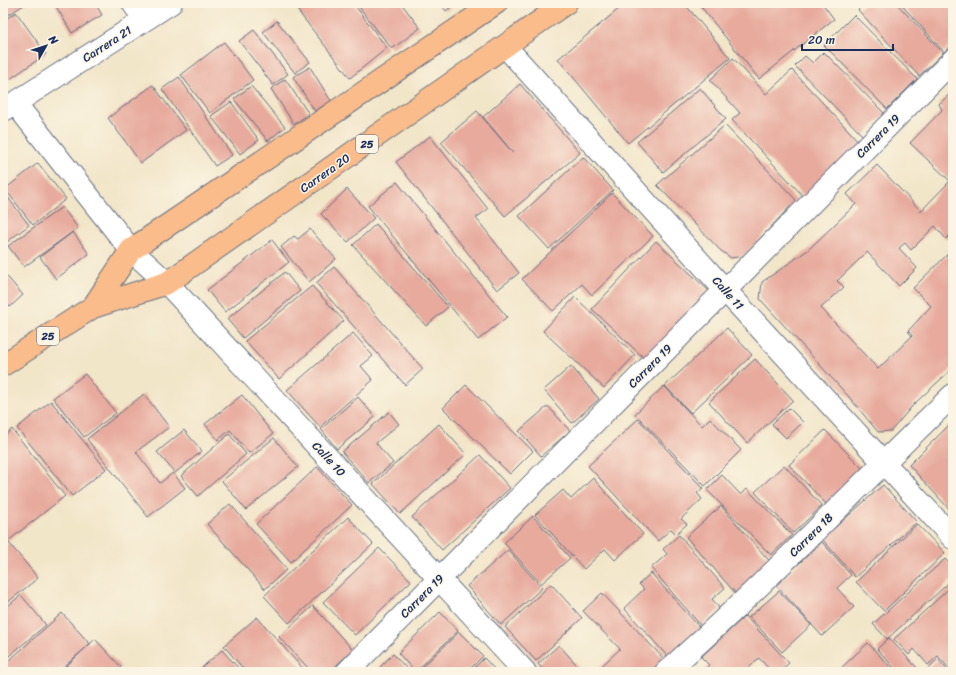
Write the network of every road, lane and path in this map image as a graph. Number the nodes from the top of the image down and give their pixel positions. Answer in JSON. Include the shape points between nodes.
{"nodes":[{"id":1,"x":171,"y":3,"type":"edge"},
{"id":2,"x":496,"y":3,"type":"edge"},
{"id":3,"x":566,"y":3,"type":"edge"},
{"id":4,"x":139,"y":11,"type":"edge"},
{"id":5,"x":506,"y":47,"type":"junction"},
{"id":6,"x":953,"y":60,"type":"edge"},
{"id":7,"x":9,"y":107,"type":"edge"},
{"id":8,"x":131,"y":250,"type":"junction"},
{"id":9,"x":167,"y":283,"type":"junction"},
{"id":10,"x":725,"y":290,"type":"junction"},
{"id":11,"x":93,"y":307,"type":"junction"},
{"id":12,"x":3,"y":365,"type":"edge"},
{"id":13,"x":953,"y":395,"type":"edge"},
{"id":14,"x":884,"y":462,"type":"junction"},
{"id":15,"x":953,"y":538,"type":"edge"},
{"id":16,"x":439,"y":579,"type":"junction"},
{"id":17,"x":347,"y":672,"type":"edge"},
{"id":18,"x":524,"y":672,"type":"edge"},
{"id":19,"x":666,"y":672,"type":"edge"}],
"edges":[{"from":1,"to":4,"type":"street","name":"Carrera 21"},
{"from":2,"to":8,"type":"main road","name":"Carrera 20","number":"25"},
{"from":3,"to":5,"type":"main road","name":"Carrera 20","number":"25"},
{"from":4,"to":7,"type":"street","name":"Carrera 21"},
{"from":5,"to":9,"type":"main road","name":"Carrera 20","number":"25"},
{"from":5,"to":10,"type":"street","name":"Calle 11"},
{"from":6,"to":10,"type":"street","name":"Carrera 19"},
{"from":7,"to":8,"type":"street","name":"Calle 10"},
{"from":8,"to":9,"type":"street","name":"Calle 10"},
{"from":8,"to":11,"type":"main road","name":"Carrera 20","number":"25"},
{"from":9,"to":11,"type":"main road","name":"Carrera 20","number":"25"},
{"from":9,"to":16,"type":"street","name":"Calle 10"},
{"from":10,"to":14,"type":"street","name":"Calle 11"},
{"from":10,"to":16,"type":"street","name":"Carrera 19"},
{"from":11,"to":12,"type":"main road","name":"Carrera 20","number":"25"},
{"from":13,"to":14,"type":"street","name":"Carrera 18"},
{"from":14,"to":15,"type":"street","name":"Calle 11"},
{"from":14,"to":19,"type":"street","name":"Carrera 18","via":[[743,604]]},
{"from":16,"to":17,"type":"street","name":"Carrera 19"},
{"from":16,"to":18,"type":"street","name":"Calle 10"}]}
